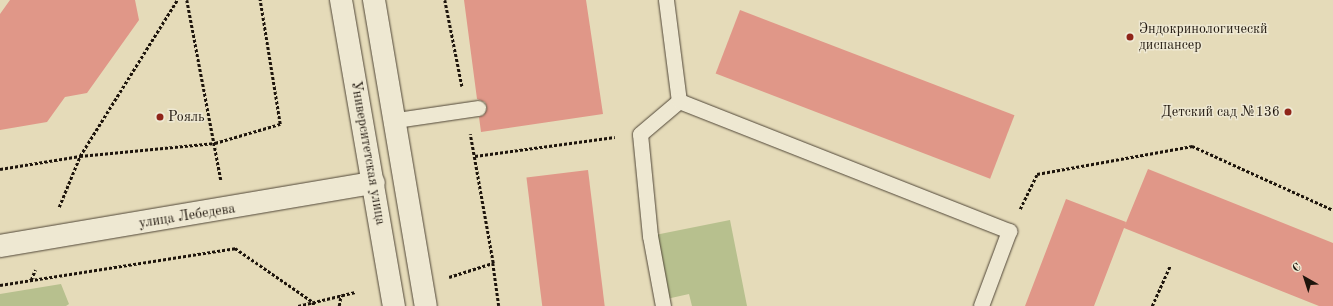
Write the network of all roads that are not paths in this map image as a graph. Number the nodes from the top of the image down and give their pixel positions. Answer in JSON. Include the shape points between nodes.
{"nodes":[{"id":1,"x":341,"y":0,"type":"edge"},
{"id":2,"x":374,"y":0,"type":"edge"},
{"id":3,"x":666,"y":0,"type":"edge"},
{"id":4,"x":679,"y":101,"type":"junction"},
{"id":5,"x":472,"y":109,"type":"road end"},
{"id":6,"x":396,"y":120,"type":"junction"},
{"id":7,"x":406,"y":179,"type":"junction"},
{"id":8,"x":374,"y":183,"type":"junction"},
{"id":9,"x":0,"y":246,"type":"edge"},
{"id":10,"x":394,"y":306,"type":"edge"},
{"id":11,"x":426,"y":306,"type":"edge"},
{"id":12,"x":663,"y":306,"type":"edge"},
{"id":13,"x":981,"y":306,"type":"edge"}],
"edges":[{"from":1,"to":8,"type":"main road","name":"Университетская улица"},
{"from":2,"to":6,"type":"main road"},
{"from":3,"to":4,"type":"lane"},
{"from":4,"to":12,"type":"lane","via":[[640,134],[650,236]]},
{"from":4,"to":13,"type":"lane","via":[[1009,231]]},
{"from":5,"to":6,"type":"lane"},
{"from":6,"to":7,"type":"main road"},
{"from":7,"to":8,"type":"main road","name":"улица Лебедева"},
{"from":7,"to":11,"type":"main road"},
{"from":8,"to":9,"type":"main road","name":"улица Лебедева"},
{"from":8,"to":10,"type":"main road","name":"Университетская улица"}]}
